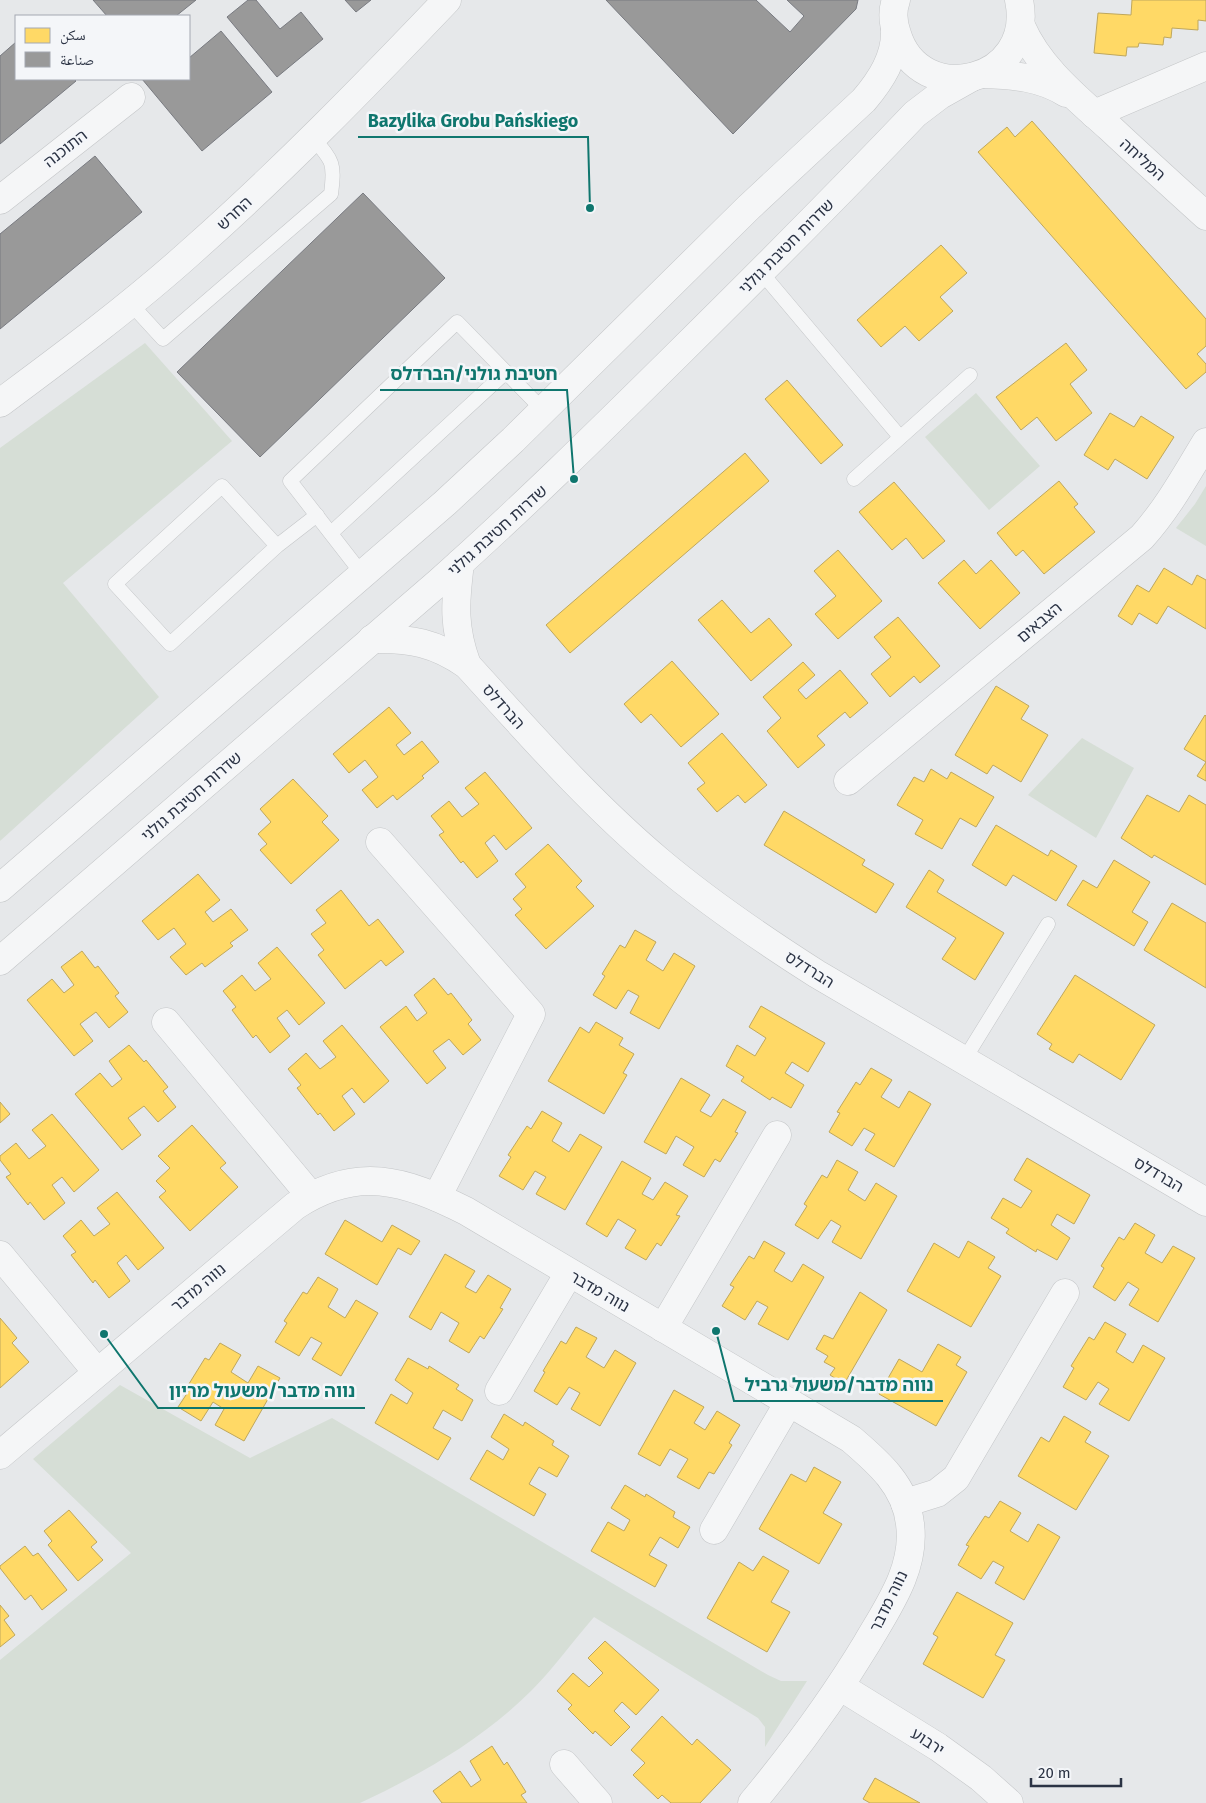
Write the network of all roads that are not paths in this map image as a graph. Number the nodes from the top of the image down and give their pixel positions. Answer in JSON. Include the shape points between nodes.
{"nodes":[{"id":1,"x":447,"y":0,"type":"edge"},
{"id":2,"x":1020,"y":7,"type":"edge"},
{"id":3,"x":894,"y":9,"type":"edge"},
{"id":4,"x":1206,"y":66,"type":"edge"},
{"id":5,"x":978,"y":75,"type":"junction"},
{"id":6,"x":131,"y":97,"type":"dead end"},
{"id":7,"x":1087,"y":108,"type":"junction"},
{"id":8,"x":313,"y":138,"type":"junction"},
{"id":9,"x":0,"y":200,"type":"edge"},
{"id":10,"x":1206,"y":216,"type":"edge"},
{"id":11,"x":761,"y":272,"type":"junction"},
{"id":12,"x":130,"y":303,"type":"junction"},
{"id":13,"x":506,"y":372,"type":"junction"},
{"id":14,"x":970,"y":375,"type":"dead end"},
{"id":15,"x":0,"y":403,"type":"edge"},
{"id":16,"x":543,"y":410,"type":"junction"},
{"id":17,"x":900,"y":437,"type":"junction"},
{"id":18,"x":1206,"y":442,"type":"edge"},
{"id":19,"x":854,"y":479,"type":"dead end"},
{"id":20,"x":317,"y":515,"type":"junction"},
{"id":21,"x":331,"y":533,"type":"junction"},
{"id":22,"x":278,"y":546,"type":"junction"},
{"id":23,"x":460,"y":563,"type":"junction"},
{"id":24,"x":363,"y":575,"type":"junction"},
{"id":25,"x":372,"y":639,"type":"junction"},
{"id":26,"x":467,"y":665,"type":"junction"},
{"id":27,"x":848,"y":781,"type":"dead end"},
{"id":28,"x":380,"y":842,"type":"dead end"},
{"id":29,"x":0,"y":888,"type":"edge"},
{"id":30,"x":1048,"y":924,"type":"dead end"},
{"id":31,"x":0,"y":961,"type":"edge"},
{"id":32,"x":166,"y":1022,"type":"dead end"},
{"id":33,"x":964,"y":1060,"type":"junction"},
{"id":34,"x":777,"y":1135,"type":"dead end"},
{"id":35,"x":310,"y":1195,"type":"junction"},
{"id":36,"x":437,"y":1197,"type":"junction"},
{"id":37,"x":1206,"y":1202,"type":"edge"},
{"id":38,"x":0,"y":1255,"type":"edge"},
{"id":39,"x":569,"y":1273,"type":"junction"},
{"id":40,"x":1065,"y":1292,"type":"dead end"},
{"id":41,"x":663,"y":1328,"type":"junction"},
{"id":42,"x":98,"y":1372,"type":"junction"},
{"id":43,"x":499,"y":1391,"type":"dead end"},
{"id":44,"x":789,"y":1402,"type":"junction"},
{"id":45,"x":0,"y":1455,"type":"edge"},
{"id":46,"x":905,"y":1503,"type":"junction"},
{"id":47,"x":714,"y":1530,"type":"dead end"},
{"id":48,"x":841,"y":1687,"type":"junction"},
{"id":49,"x":564,"y":1764,"type":"dead end"},
{"id":50,"x":598,"y":1803,"type":"edge"},
{"id":51,"x":752,"y":1803,"type":"edge"},
{"id":52,"x":1009,"y":1803,"type":"edge"}],
"edges":[{"from":1,"to":8,"type":"street","name":"החרש"},
{"from":2,"to":5,"type":"street","name":"שדרות חטיבת גולני","via":[[1017,38],[1008,54],[994,68]]},
{"from":2,"to":7,"type":"street","name":"המליחה","via":[[1025,36],[1060,83]]},
{"from":3,"to":5,"type":"street","name":"המליחה","via":[[905,52],[923,70],[948,79]]},
{"from":3,"to":16,"type":"street","via":[[895,43],[889,62],[864,100],[748,208]]},
{"from":4,"to":7,"type":"street"},
{"from":5,"to":7,"type":"street","name":"המליחה","via":[[1018,75],[1040,81],[1058,88]]},
{"from":5,"to":11,"type":"street","name":"שדרות חטיבת גולני","via":[[915,114]]},
{"from":6,"to":9,"type":"street","name":"התוכנה"},
{"from":7,"to":10,"type":"street","name":"המליחה"},
{"from":8,"to":12,"type":"street","name":"החרש","via":[[192,251]]},
{"from":8,"to":12,"type":"lane","via":[[331,159],[334,174],[331,194],[163,340]]},
{"from":11,"to":17,"type":"lane"},
{"from":11,"to":23,"type":"street","name":"שדרות חטיבת גולני","via":[[552,479]]},
{"from":12,"to":15,"type":"street","name":"החרש"},
{"from":13,"to":16,"type":"lane"},
{"from":13,"to":20,"type":"lane","via":[[456,322],[290,480]]},
{"from":13,"to":21,"type":"lane"},
{"from":14,"to":17,"type":"lane"},
{"from":16,"to":24,"type":"street","via":[[452,497]]},
{"from":17,"to":19,"type":"lane"},
{"from":18,"to":27,"type":"street","name":"הצבאים","via":[[1170,502],[1142,537]]},
{"from":20,"to":21,"type":"lane"},
{"from":20,"to":22,"type":"lane"},
{"from":21,"to":24,"type":"lane"},
{"from":22,"to":22,"type":"lane","via":[[222,486],[115,584],[170,644]]},
{"from":23,"to":25,"type":"street","name":"שדרות חטיבת גולני"},
{"from":23,"to":26,"type":"street","name":"הברדלס","via":[[456,625]]},
{"from":24,"to":29,"type":"street"},
{"from":25,"to":26,"type":"street","name":"הברדלס","via":[[424,643]]},
{"from":25,"to":31,"type":"street","name":"שדרות חטיבת גולני"},
{"from":26,"to":33,"type":"street","name":"הברדלס","via":[[583,790],[706,899],[817,974]]},
{"from":28,"to":36,"type":"street","via":[[531,1014]]},
{"from":30,"to":33,"type":"lane"},
{"from":32,"to":35,"type":"street"},
{"from":33,"to":37,"type":"street","name":"הברדלס"},
{"from":34,"to":41,"type":"street"},
{"from":35,"to":36,"type":"street","name":"נווה מדבר","via":[[337,1185],[366,1181],[403,1185]]},
{"from":35,"to":42,"type":"street","name":"נווה מדבר"},
{"from":36,"to":39,"type":"street","name":"נווה מדבר"},
{"from":38,"to":42,"type":"street"},
{"from":39,"to":41,"type":"street","name":"נווה מדבר"},
{"from":39,"to":43,"type":"street"},
{"from":40,"to":46,"type":"street","via":[[956,1478],[937,1493]]},
{"from":41,"to":44,"type":"street","name":"נווה מדבר"},
{"from":42,"to":45,"type":"street","name":"נווה מדבר"},
{"from":44,"to":46,"type":"street","name":"נווה מדבר","via":[[851,1439],[876,1460],[894,1481]]},
{"from":44,"to":47,"type":"street"},
{"from":46,"to":48,"type":"street","name":"נווה מדבר","via":[[910,1524],[906,1567],[887,1610]]},
{"from":48,"to":51,"type":"street","name":"נווה מדבר","via":[[793,1754]]},
{"from":48,"to":52,"type":"street","name":"ירבוע","via":[[938,1747]]},
{"from":49,"to":50,"type":"street"}]}
